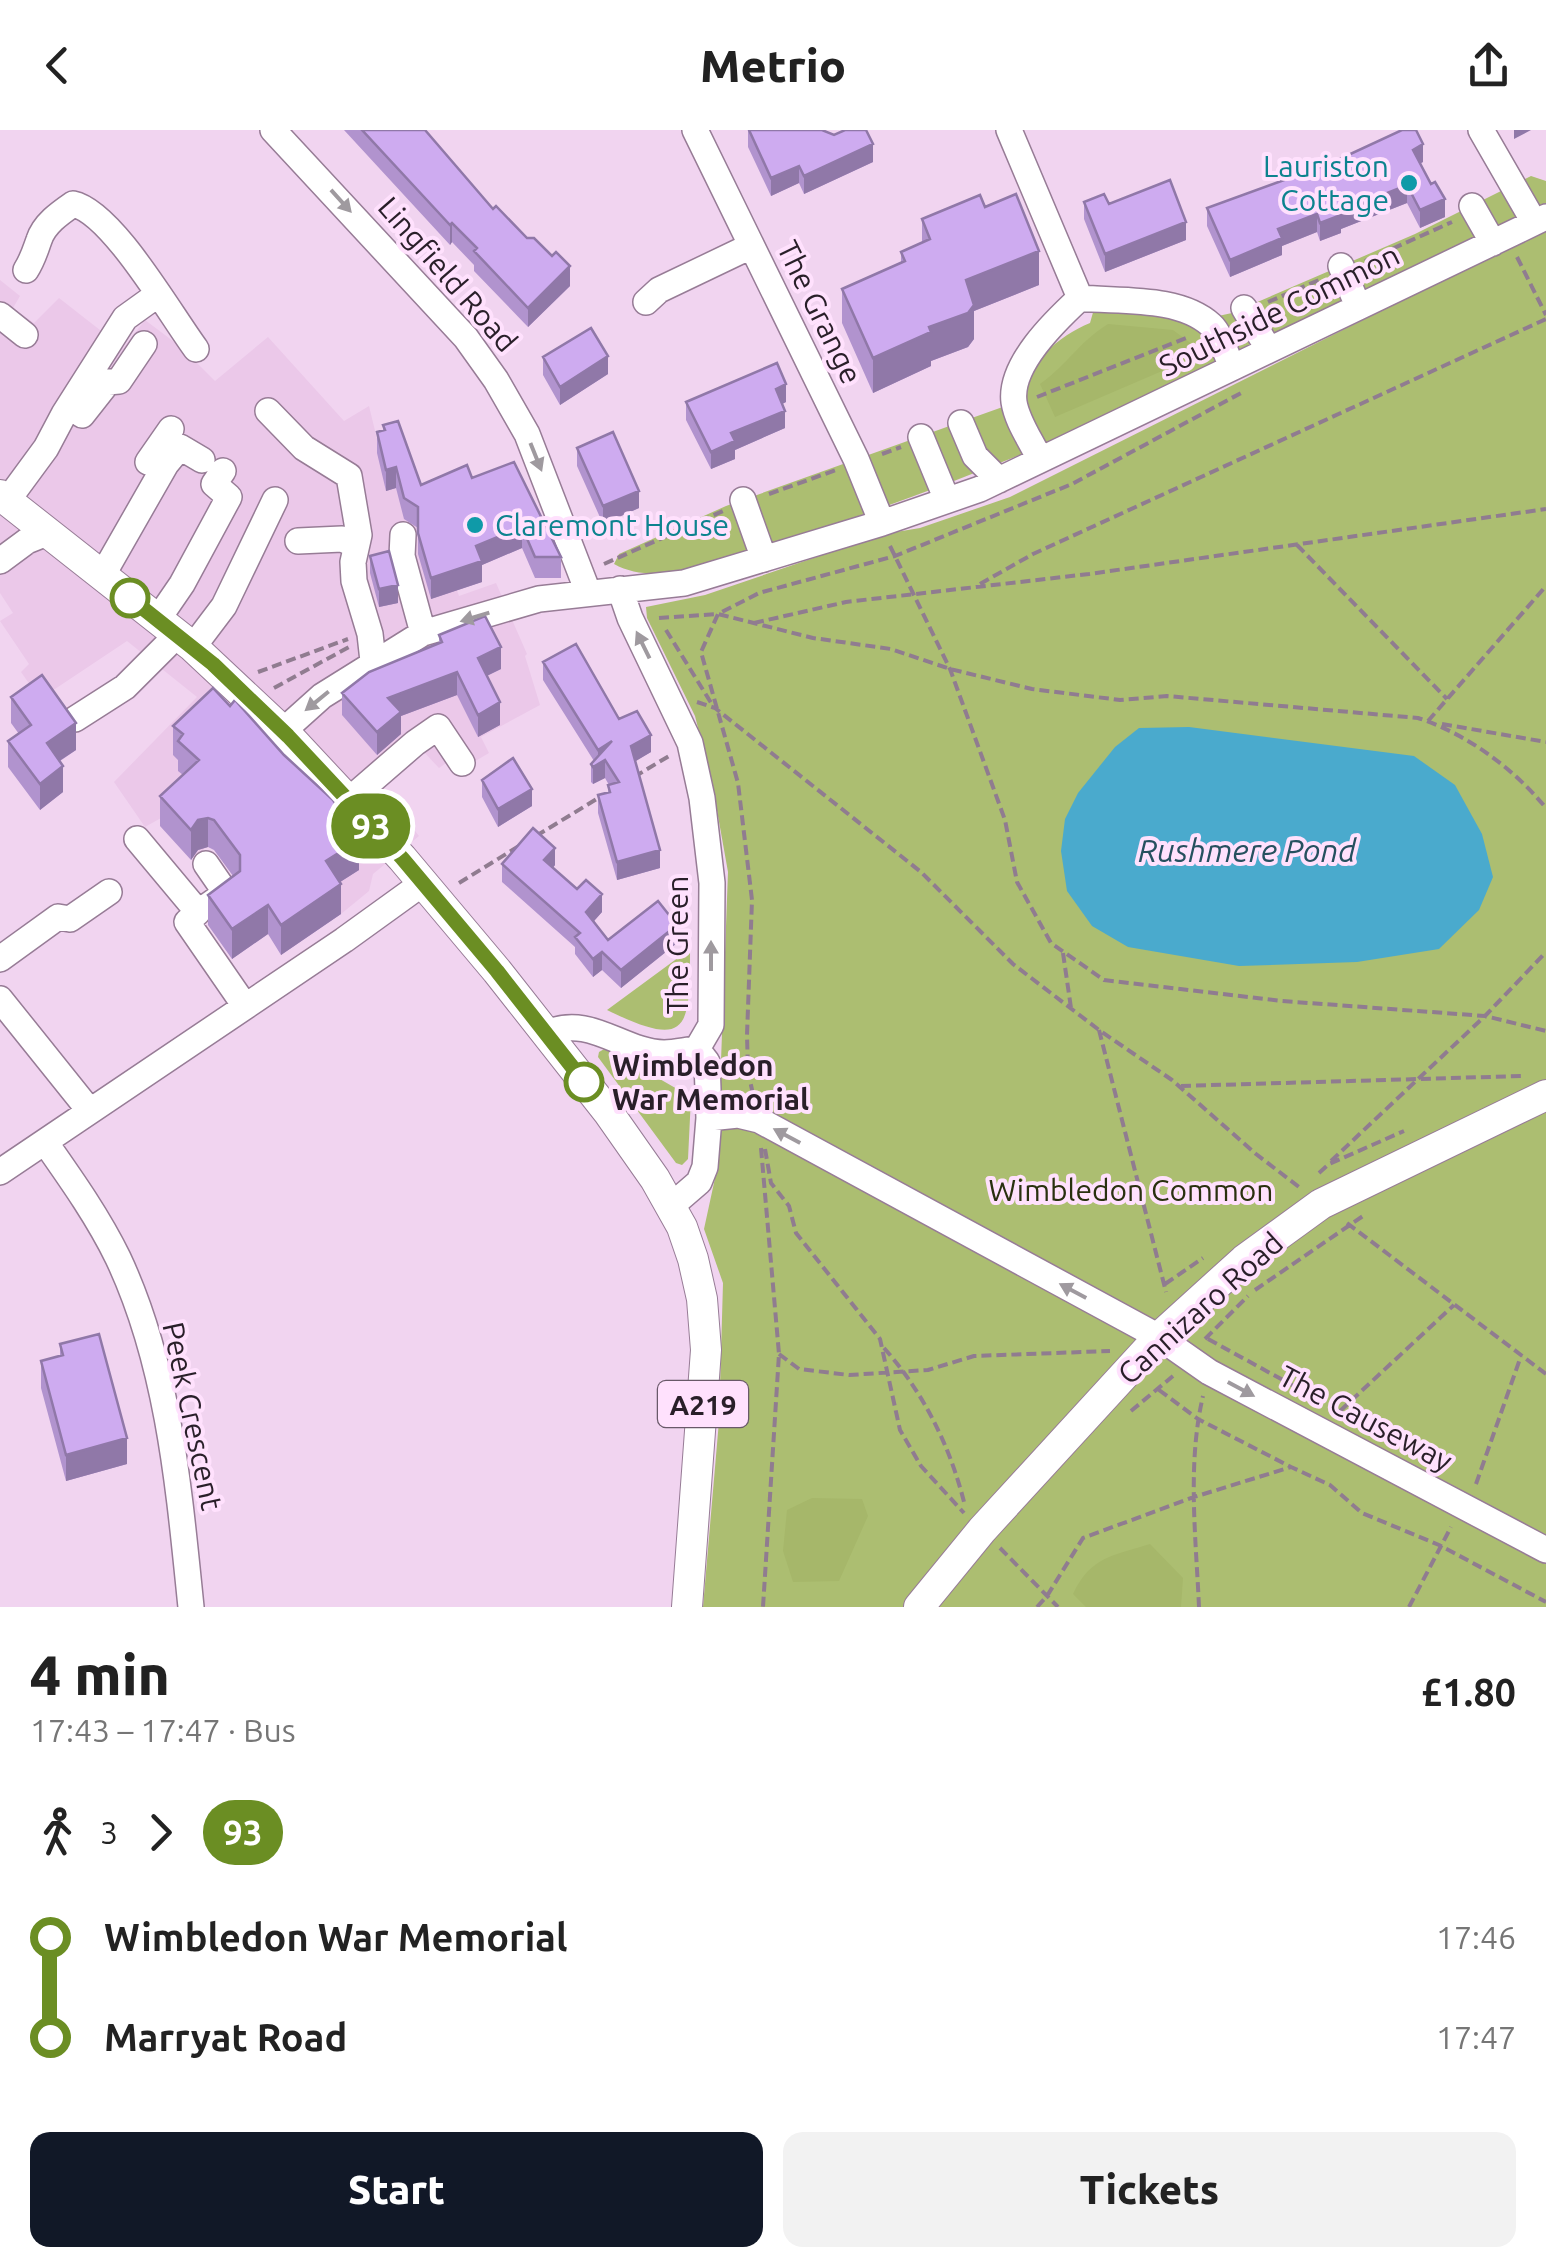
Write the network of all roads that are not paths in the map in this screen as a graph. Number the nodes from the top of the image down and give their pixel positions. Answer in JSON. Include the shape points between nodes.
{"nodes":[{"id":1,"x":274,"y":130,"type":"edge"},
{"id":2,"x":696,"y":130,"type":"edge"},
{"id":3,"x":1009,"y":130,"type":"edge"},
{"id":4,"x":1481,"y":130,"type":"edge"},
{"id":5,"x":1473,"y":209,"type":"road end"},
{"id":6,"x":1540,"y":219,"type":"edge"},
{"id":7,"x":1500,"y":240,"type":"junction"},
{"id":8,"x":751,"y":246,"type":"junction"},
{"id":9,"x":1341,"y":269,"type":"road end"},
{"id":10,"x":26,"y":270,"type":"dead end"},
{"id":11,"x":157,"y":295,"type":"junction"},
{"id":12,"x":1080,"y":298,"type":"junction"},
{"id":13,"x":646,"y":302,"type":"dead end"},
{"id":14,"x":1358,"y":306,"type":"junction"},
{"id":15,"x":1245,"y":310,"type":"road end"},
{"id":16,"x":0,"y":315,"type":"edge"},
{"id":17,"x":25,"y":336,"type":"dead end"},
{"id":18,"x":190,"y":341,"type":"dead end"},
{"id":19,"x":144,"y":344,"type":"dead end"},
{"id":20,"x":1269,"y":350,"type":"junction"},
{"id":21,"x":1232,"y":368,"type":"junction"},
{"id":22,"x":268,"y":411,"type":"dead end"},
{"id":23,"x":961,"y":423,"type":"dead end"},
{"id":24,"x":171,"y":429,"type":"dead end"},
{"id":25,"x":922,"y":438,"type":"road end"},
{"id":26,"x":1040,"y":460,"type":"junction"},
{"id":27,"x":999,"y":480,"type":"junction"},
{"id":28,"x":275,"y":500,"type":"dead end"},
{"id":29,"x":947,"y":500,"type":"junction"},
{"id":30,"x":744,"y":501,"type":"road end"},
{"id":31,"x":10,"y":503,"type":"edge"},
{"id":32,"x":882,"y":523,"type":"junction"},
{"id":33,"x":48,"y":533,"type":"junction"},
{"id":34,"x":403,"y":535,"type":"dead end"},
{"id":35,"x":298,"y":541,"type":"dead end"},
{"id":36,"x":356,"y":545,"type":"junction"},
{"id":37,"x":764,"y":559,"type":"junction"},
{"id":38,"x":0,"y":561,"type":"edge"},
{"id":39,"x":98,"y":572,"type":"junction"},
{"id":40,"x":620,"y":589,"type":"junction"},
{"id":41,"x":588,"y":592,"type":"junction"},
{"id":42,"x":423,"y":633,"type":"junction"},
{"id":43,"x":176,"y":634,"type":"junction"},
{"id":44,"x":367,"y":645,"type":"junction"},
{"id":45,"x":75,"y":719,"type":"edge"},
{"id":46,"x":282,"y":731,"type":"junction"},
{"id":47,"x":462,"y":762,"type":"dead end"},
{"id":48,"x":348,"y":801,"type":"junction"},
{"id":49,"x":136,"y":839,"type":"dead end"},
{"id":50,"x":206,"y":864,"type":"dead end"},
{"id":51,"x":430,"y":891,"type":"junction"},
{"id":52,"x":109,"y":892,"type":"dead end"},
{"id":53,"x":198,"y":912,"type":"junction"},
{"id":54,"x":0,"y":959,"type":"edge"},
{"id":55,"x":0,"y":1000,"type":"edge"},
{"id":56,"x":245,"y":1006,"type":"junction"},
{"id":57,"x":547,"y":1033,"type":"junction"},
{"id":58,"x":697,"y":1049,"type":"junction"},
{"id":59,"x":1538,"y":1085,"type":"edge"},
{"id":60,"x":89,"y":1110,"type":"junction"},
{"id":61,"x":709,"y":1118,"type":"junction"},
{"id":62,"x":45,"y":1142,"type":"junction"},
{"id":63,"x":0,"y":1172,"type":"edge"},
{"id":64,"x":670,"y":1207,"type":"junction"},
{"id":65,"x":1157,"y":1340,"type":"junction"},
{"id":66,"x":1546,"y":1550,"type":"edge"},
{"id":67,"x":191,"y":1607,"type":"edge"},
{"id":68,"x":687,"y":1607,"type":"edge"},
{"id":69,"x":919,"y":1607,"type":"edge"}],
"edges":[{"from":1,"to":41,"type":"street","name":"Lingfield Road","one_way":true,"via":[[466,338],[496,380],[527,434]]},
{"from":2,"to":8,"type":"street","name":"The Grange"},
{"from":3,"to":12,"type":"street"},
{"from":4,"to":6,"type":"street"},
{"from":5,"to":7,"type":"street"},
{"from":6,"to":7,"type":"street","name":"Southside Common"},
{"from":7,"to":14,"type":"street","name":"Southside Common"},
{"from":8,"to":13,"type":"street"},
{"from":8,"to":32,"type":"street","name":"The Grange"},
{"from":9,"to":14,"type":"street"},
{"from":10,"to":11,"type":"street","via":[[39,237],[73,204],[103,220]]},
{"from":11,"to":18,"type":"street"},
{"from":11,"to":31,"type":"street","via":[[125,318]]},
{"from":12,"to":21,"type":"street","via":[[1191,312],[1214,327]]},
{"from":12,"to":26,"type":"street","via":[[1044,332],[1014,394]]},
{"from":14,"to":20,"type":"street","name":"Southside Common"},
{"from":15,"to":20,"type":"street"},
{"from":16,"to":17,"type":"street"},
{"from":19,"to":31,"type":"street"},
{"from":20,"to":21,"type":"street","name":"Southside Common"},
{"from":21,"to":26,"type":"street","name":"Southside Common"},
{"from":22,"to":36,"type":"street","via":[[304,448],[349,476]]},
{"from":23,"to":27,"type":"street","via":[[975,456]]},
{"from":24,"to":39,"type":"street","via":[[145,467]]},
{"from":25,"to":29,"type":"street"},
{"from":26,"to":27,"type":"street","name":"Southside Common"},
{"from":27,"to":29,"type":"street","name":"Southside Common"},
{"from":28,"to":43,"type":"street","via":[[224,606]]},
{"from":29,"to":32,"type":"street","name":"Southside Common"},
{"from":30,"to":37,"type":"street"},
{"from":31,"to":33,"type":"main road","number":"A219"},
{"from":32,"to":37,"type":"street","name":"Southside Common"},
{"from":33,"to":38,"type":"street"},
{"from":33,"to":39,"type":"main road","number":"A219"},
{"from":34,"to":42,"type":"street","via":[[402,556]]},
{"from":35,"to":36,"type":"street","via":[[342,539]]},
{"from":36,"to":44,"type":"street","via":[[354,581]]},
{"from":37,"to":40,"type":"street","name":"Southside Common","via":[[684,584]]},
{"from":39,"to":43,"type":"main road","number":"A219"},
{"from":39,"to":43,"type":"street","via":[[180,447],[212,466],[214,484],[229,497],[182,584]]},
{"from":40,"to":41,"type":"street","name":"Southside Common"},
{"from":58,"to":40,"type":"street","name":"The Green","one_way":true,"via":[[711,1025],[712,883],[702,798],[690,743]]},
{"from":41,"to":42,"type":"street","name":"Southside Common","one_way":true},
{"from":42,"to":44,"type":"street","name":"Southside Common"},
{"from":43,"to":45,"type":"street","via":[[125,687]]},
{"from":43,"to":46,"type":"main road","number":"A219"},
{"from":44,"to":46,"type":"street","name":"Southside Common","one_way":true},
{"from":46,"to":48,"type":"main road","number":"A219"},
{"from":47,"to":48,"type":"street","via":[[438,728]]},
{"from":48,"to":51,"type":"main road","number":"A219"},
{"from":49,"to":53,"type":"street"},
{"from":50,"to":53,"type":"street","via":[[226,894]]},
{"from":51,"to":56,"type":"street"},
{"from":51,"to":57,"type":"main road","number":"A219"},
{"from":52,"to":54,"type":"street","via":[[70,919],[58,917]]},
{"from":53,"to":56,"type":"street","via":[[187,922]]},
{"from":55,"to":60,"type":"street"},
{"from":56,"to":60,"type":"street"},
{"from":57,"to":58,"type":"street","name":"The Green","via":[[563,1026],[663,1053]]},
{"from":57,"to":64,"type":"main road","number":"A219"},
{"from":58,"to":61,"type":"street","via":[[707,1062]]},
{"from":59,"to":65,"type":"main road","name":"Cannizaro Road","via":[[1321,1204],[1244,1260]]},
{"from":60,"to":62,"type":"street"},
{"from":61,"to":64,"type":"street","via":[[700,1182]]},
{"from":65,"to":61,"type":"street","name":"The Causeway","one_way":true,"via":[[759,1120]]},
{"from":62,"to":63,"type":"street"},
{"from":62,"to":67,"type":"street","name":"Peek Crescent","via":[[118,1258],[140,1318],[172,1444]]},
{"from":64,"to":68,"type":"main road","number":"A219","via":[[694,1259],[706,1350]]},
{"from":65,"to":66,"type":"street","name":"The Causeway","one_way":true,"via":[[1209,1372],[1470,1495]]},
{"from":65,"to":69,"type":"main road","name":"Cannizaro Road","via":[[975,1523]]}]}
